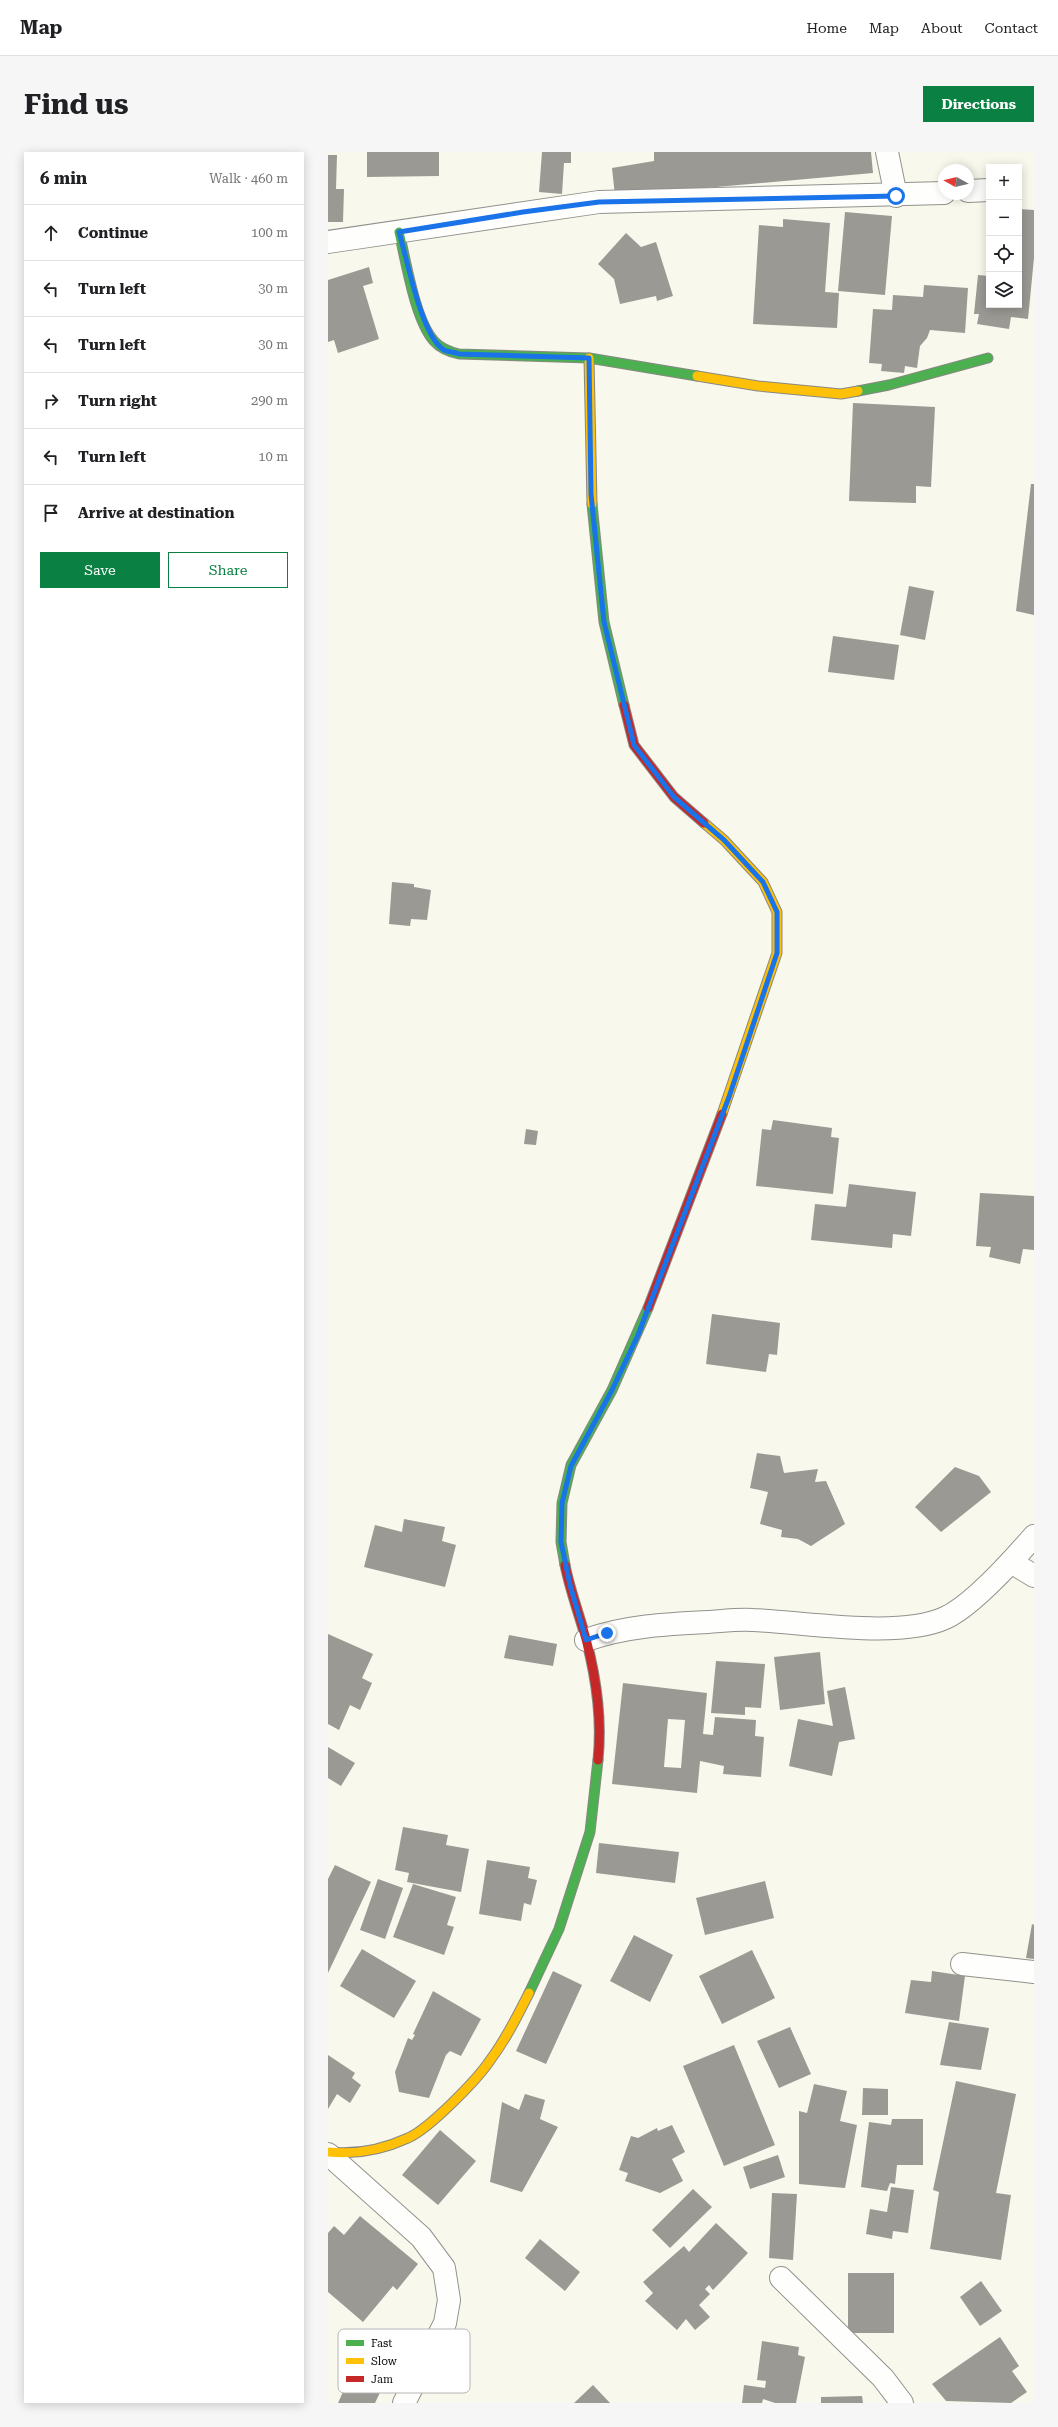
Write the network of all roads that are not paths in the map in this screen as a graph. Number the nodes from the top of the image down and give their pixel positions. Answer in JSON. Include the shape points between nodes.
{"nodes":[{"id":1,"x":887,"y":152,"type":"edge"},
{"id":2,"x":986,"y":190,"type":"edge"},
{"id":3,"x":974,"y":191,"type":"edge"},
{"id":4,"x":938,"y":193,"type":"edge"},
{"id":5,"x":896,"y":196,"type":"junction"},
{"id":6,"x":399,"y":232,"type":"junction"},
{"id":7,"x":328,"y":242,"type":"edge"},
{"id":8,"x":589,"y":358,"type":"junction"},
{"id":9,"x":988,"y":358,"type":"dead end"},
{"id":10,"x":1034,"y":1536,"type":"edge"},
{"id":11,"x":1011,"y":1562,"type":"junction"},
{"id":12,"x":1034,"y":1576,"type":"edge"},
{"id":13,"x":586,"y":1640,"type":"junction"},
{"id":14,"x":962,"y":1964,"type":"dead end"},
{"id":15,"x":1034,"y":1972,"type":"edge"},
{"id":16,"x":328,"y":2153,"type":"edge"},
{"id":17,"x":781,"y":2278,"type":"dead end"},
{"id":18,"x":442,"y":2329,"type":"edge"},
{"id":19,"x":409,"y":2393,"type":"edge"},
{"id":20,"x":404,"y":2403,"type":"edge"},
{"id":21,"x":902,"y":2403,"type":"edge"}],
"edges":[{"from":1,"to":5,"type":"street"},
{"from":2,"to":3,"type":"street"},
{"from":4,"to":5,"type":"street"},
{"from":5,"to":6,"type":"street","via":[[599,202]]},
{"from":6,"to":7,"type":"street"},
{"from":6,"to":8,"type":"street","via":[[422,315],[433,340],[444,350],[459,354]]},
{"from":8,"to":9,"type":"street","via":[[758,386],[841,394],[889,385]]},
{"from":8,"to":13,"type":"street","via":[[591,494],[604,622],[634,745],[674,797],[724,840],[763,882],[777,912],[777,953],[729,1097],[638,1335],[571,1466],[562,1503],[561,1542]]},
{"from":10,"to":11,"type":"street"},
{"from":11,"to":12,"type":"street"},
{"from":11,"to":13,"type":"street","via":[[946,1618],[912,1627],[838,1626],[744,1620],[631,1627]]},
{"from":13,"to":16,"type":"street","via":[[596,1692],[600,1742],[590,1832],[559,1929],[523,2005],[491,2060],[440,2115],[410,2138],[377,2149],[350,2154]]},
{"from":14,"to":15,"type":"street"},
{"from":16,"to":18,"type":"street","via":[[421,2238],[444,2268],[449,2300]]},
{"from":17,"to":21,"type":"street","via":[[883,2378]]},
{"from":19,"to":20,"type":"street"}]}
